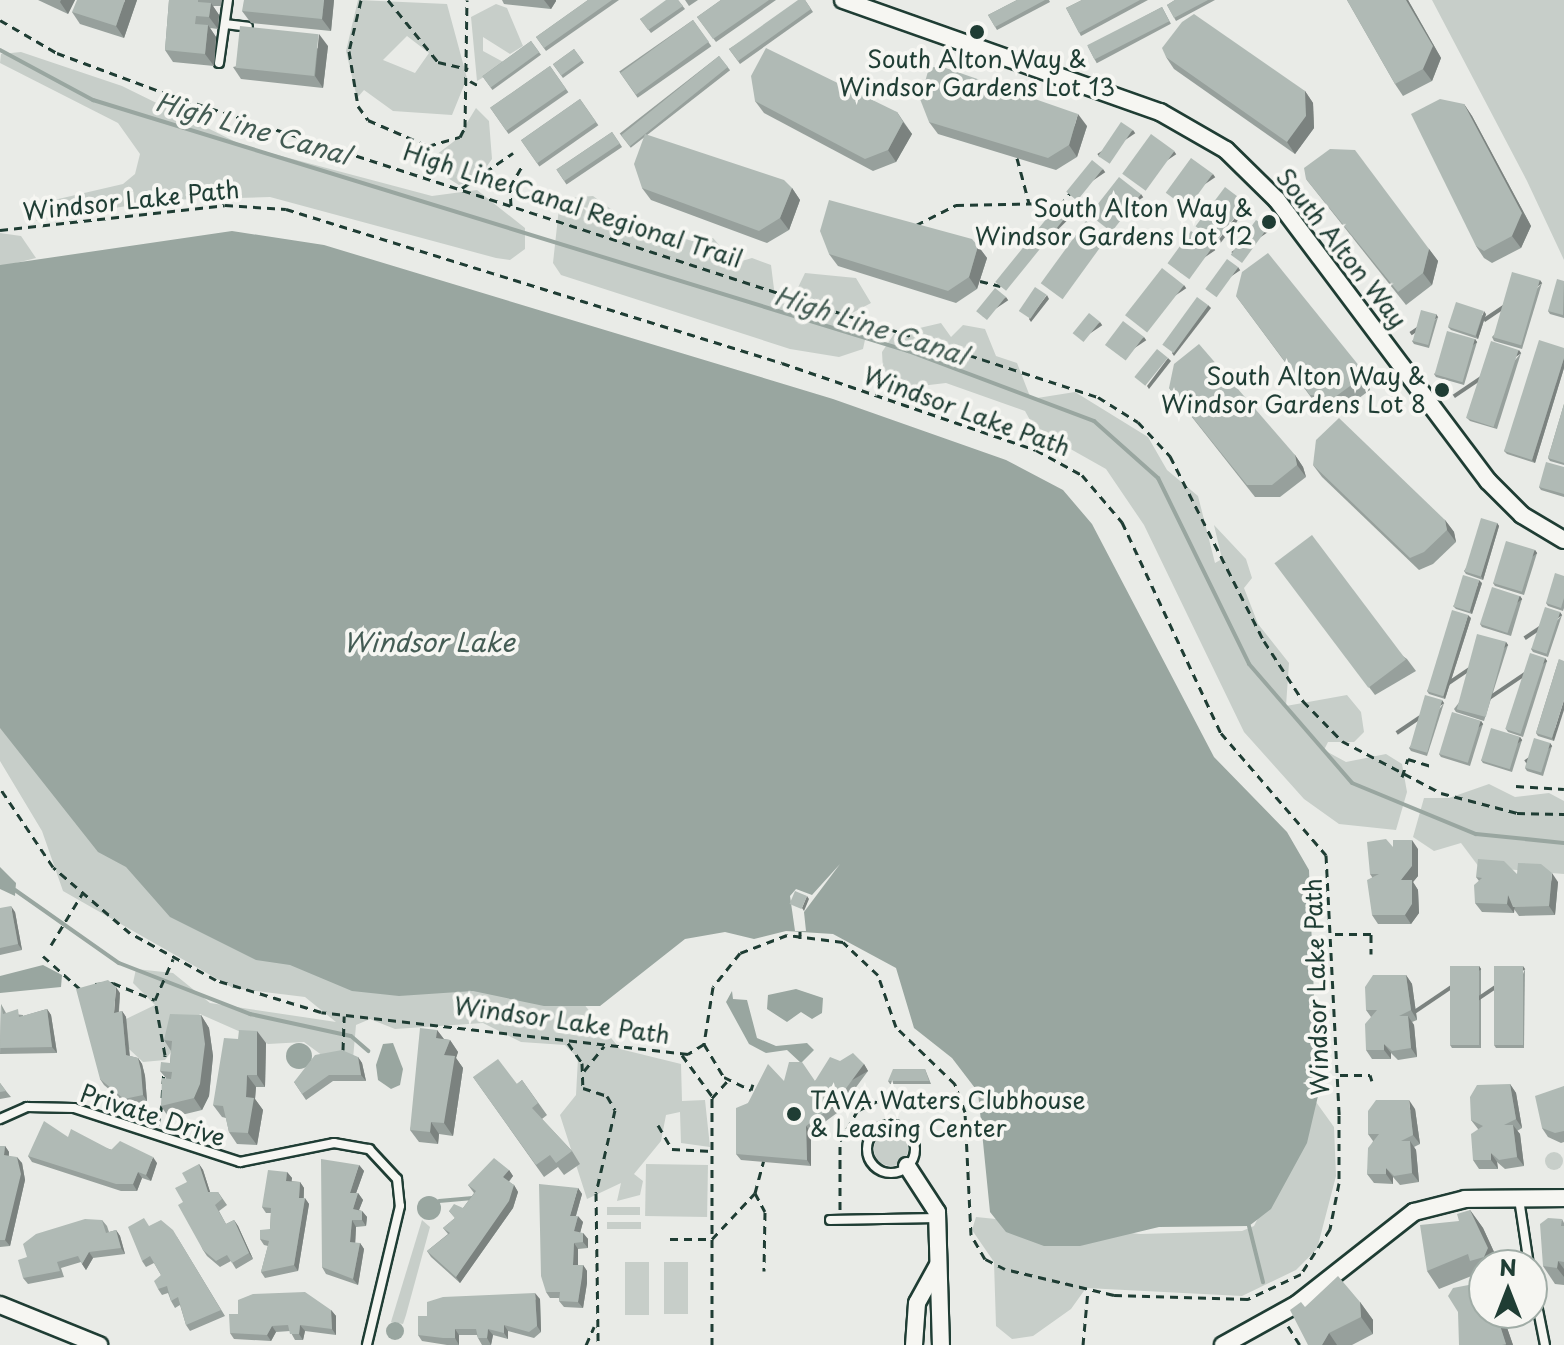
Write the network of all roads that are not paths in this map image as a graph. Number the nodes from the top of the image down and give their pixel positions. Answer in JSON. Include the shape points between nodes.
{"nodes":[{"id":1,"x":228,"y":0,"type":"edge"},
{"id":2,"x":843,"y":0,"type":"edge"},
{"id":3,"x":225,"y":24,"type":"junction"},
{"id":4,"x":268,"y":29,"type":"edge"},
{"id":5,"x":219,"y":63,"type":"dead end"},
{"id":6,"x":1564,"y":540,"type":"edge"},
{"id":7,"x":0,"y":1119,"type":"edge"},
{"id":8,"x":907,"y":1166,"type":"junction"},
{"id":9,"x":1519,"y":1198,"type":"junction"},
{"id":10,"x":1564,"y":1198,"type":"edge"},
{"id":11,"x":938,"y":1218,"type":"junction"},
{"id":12,"x":830,"y":1220,"type":"dead end"},
{"id":13,"x":1527,"y":1249,"type":"edge"},
{"id":14,"x":940,"y":1256,"type":"junction"},
{"id":15,"x":0,"y":1305,"type":"edge"},
{"id":16,"x":99,"y":1345,"type":"edge"},
{"id":17,"x":367,"y":1345,"type":"edge"},
{"id":18,"x":914,"y":1345,"type":"edge"},
{"id":19,"x":941,"y":1345,"type":"edge"},
{"id":20,"x":1223,"y":1345,"type":"edge"}],
"edges":[{"from":1,"to":3,"type":"lane"},
{"from":2,"to":6,"type":"street","name":"South Alton Way","via":[[1160,112],[1226,150],[1277,200],[1488,481],[1522,515]]},
{"from":3,"to":4,"type":"lane"},
{"from":3,"to":5,"type":"lane"},
{"from":7,"to":17,"type":"lane","name":"Private Drive","via":[[27,1107],[59,1106],[240,1162],[337,1143],[379,1157],[397,1179],[400,1214]]},
{"from":8,"to":8,"type":"lane","via":[[915,1153],[910,1134],[893,1125],[875,1132],[868,1150],[876,1166],[889,1172]]},
{"from":8,"to":11,"type":"street","via":[[930,1191]]},
{"from":9,"to":10,"type":"street"},
{"from":9,"to":13,"type":"lane"},
{"from":9,"to":20,"type":"street","via":[[1453,1200],[1414,1212],[1281,1315]]},
{"from":11,"to":12,"type":"lane"},
{"from":11,"to":14,"type":"street"},
{"from":14,"to":18,"type":"street","via":[[917,1303]]},
{"from":14,"to":19,"type":"street"},
{"from":15,"to":16,"type":"street"}]}
